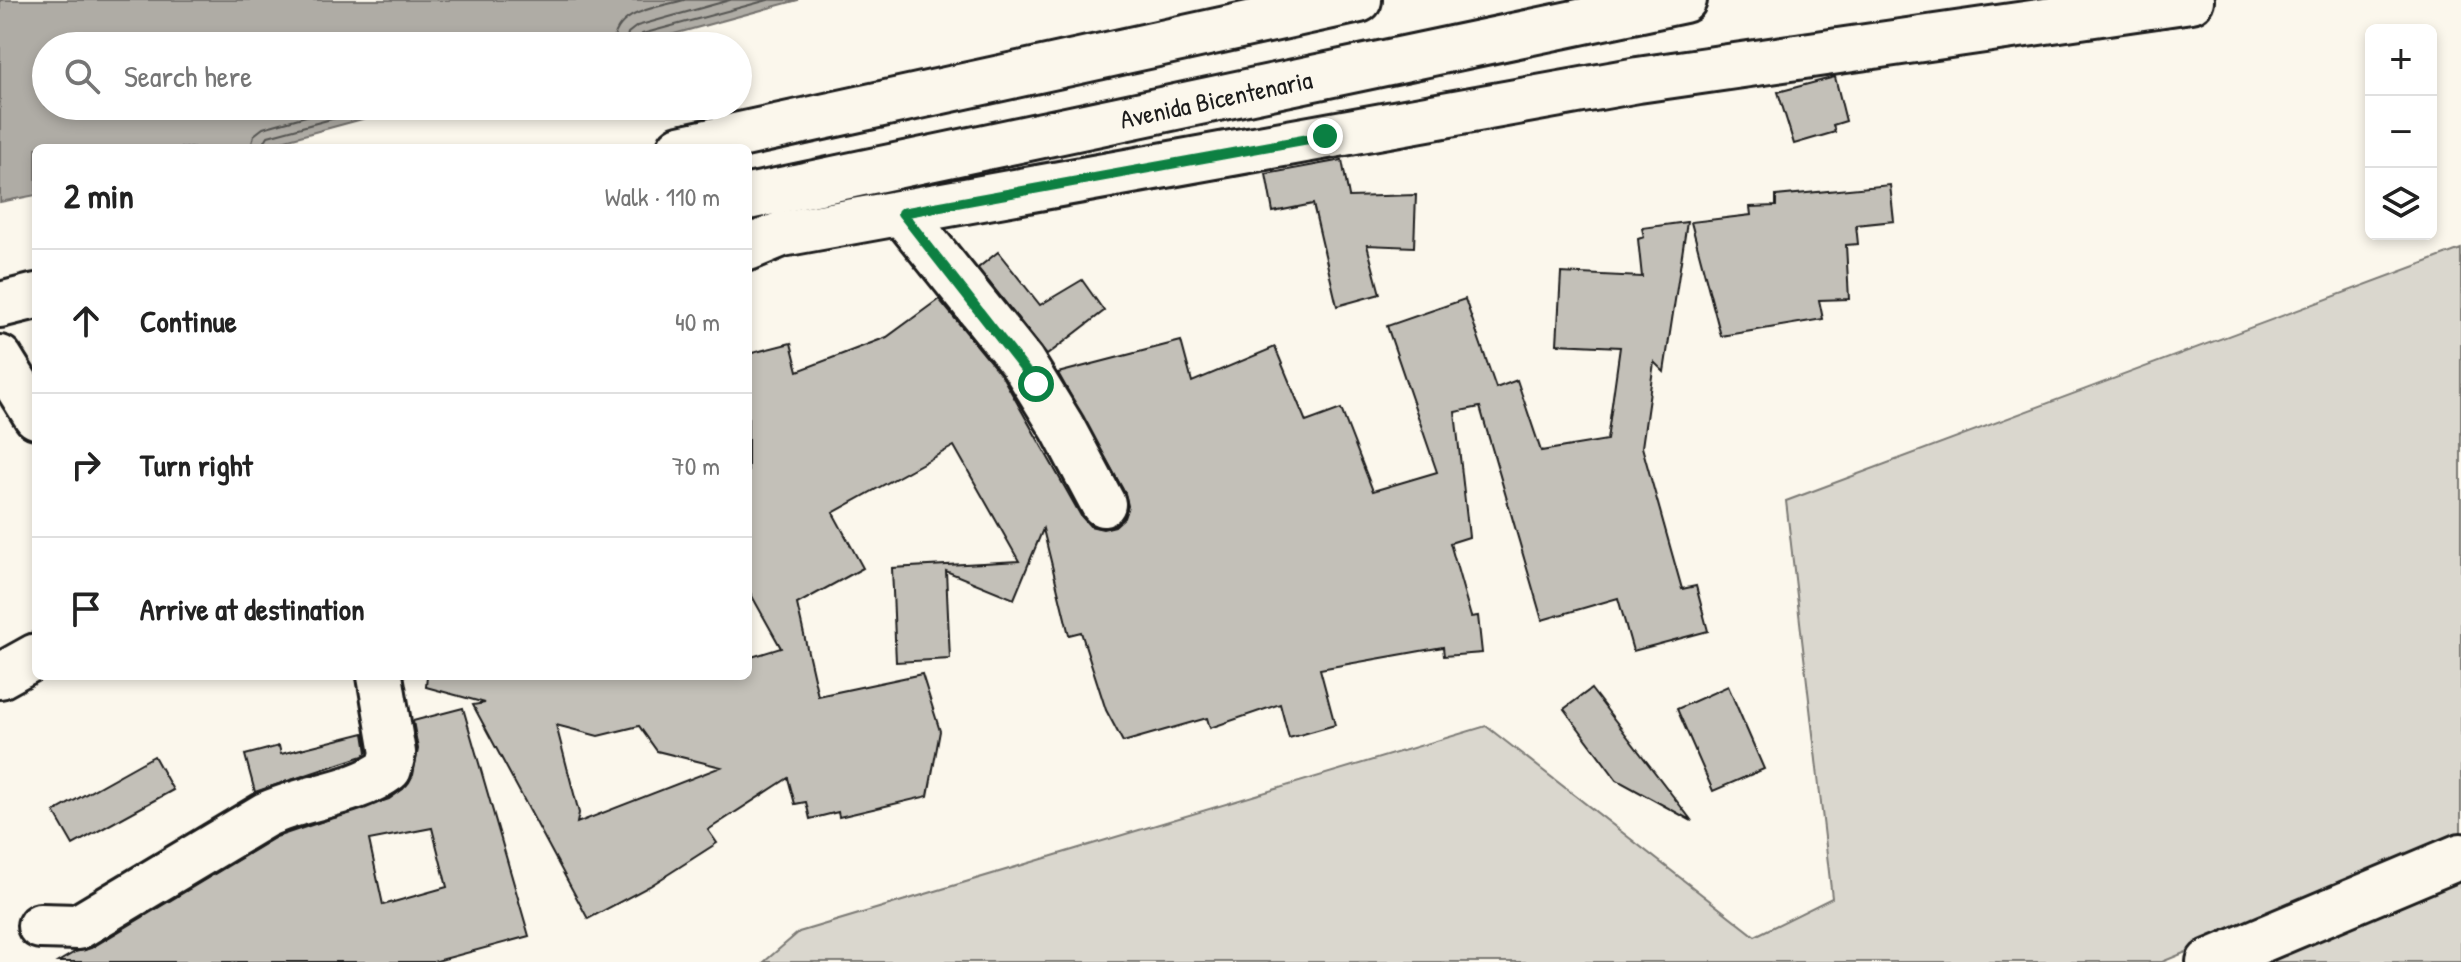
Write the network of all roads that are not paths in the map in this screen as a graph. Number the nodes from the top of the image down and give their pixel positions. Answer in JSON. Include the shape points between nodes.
{"nodes":[{"id":1,"x":1359,"y":0,"type":"edge"},
{"id":2,"x":1684,"y":0,"type":"edge"},
{"id":3,"x":2191,"y":0,"type":"edge"},
{"id":4,"x":698,"y":144,"type":"edge"},
{"id":5,"x":752,"y":196,"type":"edge"},
{"id":6,"x":902,"y":213,"type":"junction"},
{"id":7,"x":752,"y":246,"type":"edge"},
{"id":8,"x":32,"y":297,"type":"edge"},
{"id":9,"x":0,"y":305,"type":"edge"},
{"id":10,"x":32,"y":353,"type":"edge"},
{"id":11,"x":0,"y":359,"type":"edge"},
{"id":12,"x":32,"y":410,"type":"edge"},
{"id":13,"x":1103,"y":504,"type":"dead end"},
{"id":14,"x":32,"y":658,"type":"edge"},
{"id":15,"x":0,"y":676,"type":"edge"},
{"id":16,"x":381,"y":680,"type":"edge"},
{"id":17,"x":2461,"y":856,"type":"edge"},
{"id":18,"x":40,"y":926,"type":"dead end"},
{"id":19,"x":2209,"y":962,"type":"edge"}],
"edges":[{"from":1,"to":4,"type":"street"},
{"from":2,"to":5,"type":"street","name":"Avenida Bicentenaria"},
{"from":3,"to":6,"type":"street","via":[[1638,80]]},
{"from":6,"to":7,"type":"street","via":[[782,234]]},
{"from":6,"to":13,"type":"street","via":[[1022,362]]},
{"from":8,"to":9,"type":"street"},
{"from":10,"to":11,"type":"street"},
{"from":11,"to":12,"type":"street"},
{"from":14,"to":15,"type":"street"},
{"from":16,"to":18,"type":"street","via":[[393,753],[389,769],[376,779],[288,803],[78,927]]},
{"from":17,"to":19,"type":"street"}]}
